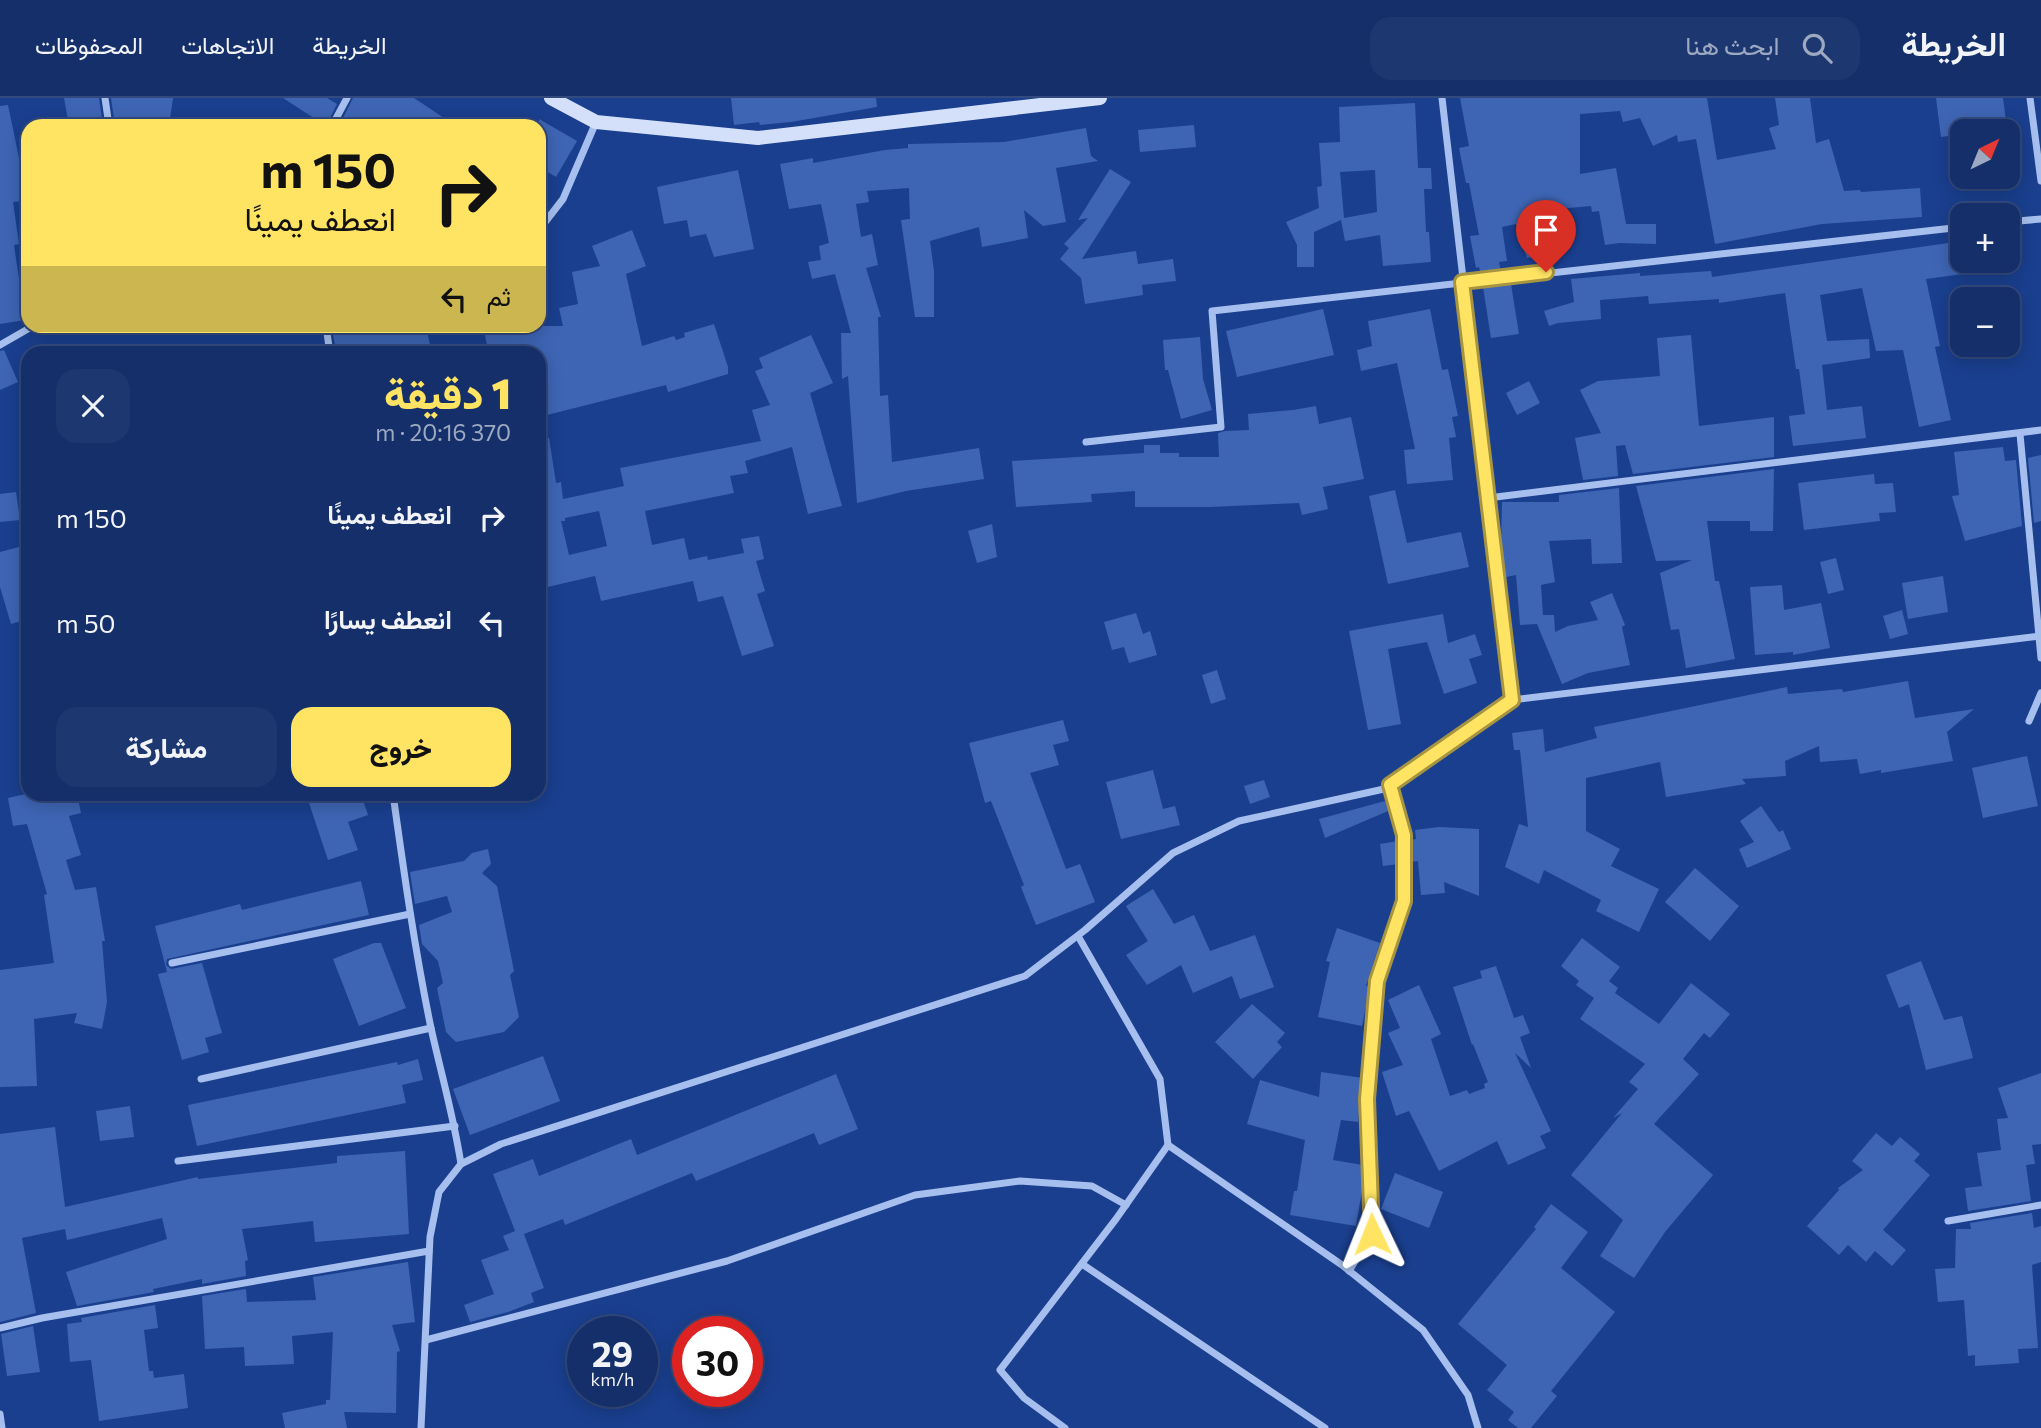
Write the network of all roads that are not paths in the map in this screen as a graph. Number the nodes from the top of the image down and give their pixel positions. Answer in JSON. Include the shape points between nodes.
{"nodes":[{"id":1,"x":105,"y":98,"type":"edge"},
{"id":2,"x":347,"y":98,"type":"edge"},
{"id":3,"x":551,"y":98,"type":"edge"},
{"id":4,"x":1100,"y":98,"type":"edge"},
{"id":5,"x":1442,"y":98,"type":"edge"},
{"id":6,"x":2030,"y":98,"type":"edge"},
{"id":7,"x":108,"y":119,"type":"edge"},
{"id":8,"x":336,"y":119,"type":"edge"},
{"id":9,"x":596,"y":122,"type":"junction"},
{"id":10,"x":2041,"y":181,"type":"edge"},
{"id":11,"x":2041,"y":219,"type":"edge"},
{"id":12,"x":546,"y":221,"type":"edge"},
{"id":13,"x":2020,"y":221,"type":"edge"},
{"id":14,"x":1950,"y":228,"type":"edge"},
{"id":15,"x":1462,"y":282,"type":"junction"},
{"id":16,"x":21,"y":333,"type":"edge"},
{"id":17,"x":0,"y":345,"type":"edge"},
{"id":18,"x":2041,"y":430,"type":"edge"},
{"id":19,"x":2020,"y":434,"type":"junction"},
{"id":20,"x":1086,"y":442,"type":"dead end"},
{"id":21,"x":1488,"y":498,"type":"junction"},
{"id":22,"x":2040,"y":636,"type":"edge"},
{"id":23,"x":2041,"y":658,"type":"edge"},
{"id":24,"x":2041,"y":693,"type":"edge"},
{"id":25,"x":1512,"y":700,"type":"junction"},
{"id":26,"x":2029,"y":721,"type":"dead end"},
{"id":27,"x":1390,"y":785,"type":"junction"},
{"id":28,"x":394,"y":801,"type":"edge"},
{"id":29,"x":410,"y":914,"type":"junction"},
{"id":30,"x":1078,"y":936,"type":"junction"},
{"id":31,"x":172,"y":963,"type":"dead end"},
{"id":32,"x":431,"y":1028,"type":"junction"},
{"id":33,"x":201,"y":1079,"type":"dead end"},
{"id":34,"x":455,"y":1126,"type":"junction"},
{"id":35,"x":1168,"y":1145,"type":"junction"},
{"id":36,"x":178,"y":1161,"type":"dead end"},
{"id":37,"x":461,"y":1164,"type":"junction"},
{"id":38,"x":1126,"y":1205,"type":"junction"},
{"id":39,"x":2041,"y":1205,"type":"edge"},
{"id":40,"x":1948,"y":1221,"type":"dead end"},
{"id":41,"x":429,"y":1251,"type":"junction"},
{"id":42,"x":1082,"y":1264,"type":"junction"},
{"id":43,"x":1349,"y":1271,"type":"junction"},
{"id":44,"x":0,"y":1328,"type":"edge"},
{"id":45,"x":426,"y":1340,"type":"junction"},
{"id":46,"x":0,"y":1414,"type":"edge"},
{"id":47,"x":2,"y":1428,"type":"edge"},
{"id":48,"x":421,"y":1428,"type":"edge"},
{"id":49,"x":1065,"y":1428,"type":"edge"},
{"id":50,"x":1325,"y":1428,"type":"edge"},
{"id":51,"x":1478,"y":1428,"type":"edge"}],
"edges":[{"from":1,"to":7,"type":"street"},
{"from":2,"to":8,"type":"street"},
{"from":3,"to":9,"type":"street"},
{"from":4,"to":9,"type":"street","via":[[758,138]]},
{"from":5,"to":15,"type":"street"},
{"from":6,"to":10,"type":"street"},
{"from":9,"to":12,"type":"street","via":[[563,199]]},
{"from":11,"to":13,"type":"street"},
{"from":14,"to":15,"type":"street"},
{"from":15,"to":20,"type":"street","via":[[1212,311],[1221,427]]},
{"from":15,"to":21,"type":"street"},
{"from":16,"to":17,"type":"street"},
{"from":18,"to":19,"type":"street"},
{"from":19,"to":21,"type":"street"},
{"from":19,"to":22,"type":"street"},
{"from":21,"to":25,"type":"street"},
{"from":22,"to":23,"type":"street"},
{"from":22,"to":25,"type":"street"},
{"from":24,"to":26,"type":"street"},
{"from":25,"to":27,"type":"street"},
{"from":27,"to":30,"type":"street","via":[[1239,821],[1173,853]]},
{"from":27,"to":43,"type":"street","via":[[1404,835],[1404,901],[1377,981],[1367,1099],[1372,1234]]},
{"from":28,"to":29,"type":"street"},
{"from":29,"to":31,"type":"street"},
{"from":29,"to":32,"type":"street"},
{"from":30,"to":35,"type":"street","via":[[1160,1079]]},
{"from":30,"to":37,"type":"street","via":[[1025,976],[500,1144]]},
{"from":32,"to":33,"type":"street"},
{"from":32,"to":34,"type":"street"},
{"from":34,"to":36,"type":"street"},
{"from":34,"to":37,"type":"street"},
{"from":35,"to":38,"type":"street"},
{"from":35,"to":43,"type":"street"},
{"from":37,"to":41,"type":"street","via":[[439,1192]]},
{"from":38,"to":42,"type":"street"},
{"from":38,"to":45,"type":"street","via":[[1092,1186],[1020,1181],[915,1195],[727,1261]]},
{"from":39,"to":40,"type":"street"},
{"from":41,"to":44,"type":"street"},
{"from":41,"to":45,"type":"street"},
{"from":42,"to":49,"type":"street","via":[[1000,1370],[1024,1398]]},
{"from":42,"to":50,"type":"street"},
{"from":43,"to":51,"type":"street","via":[[1423,1331],[1468,1395]]},
{"from":45,"to":48,"type":"street"},
{"from":46,"to":47,"type":"street"}]}
